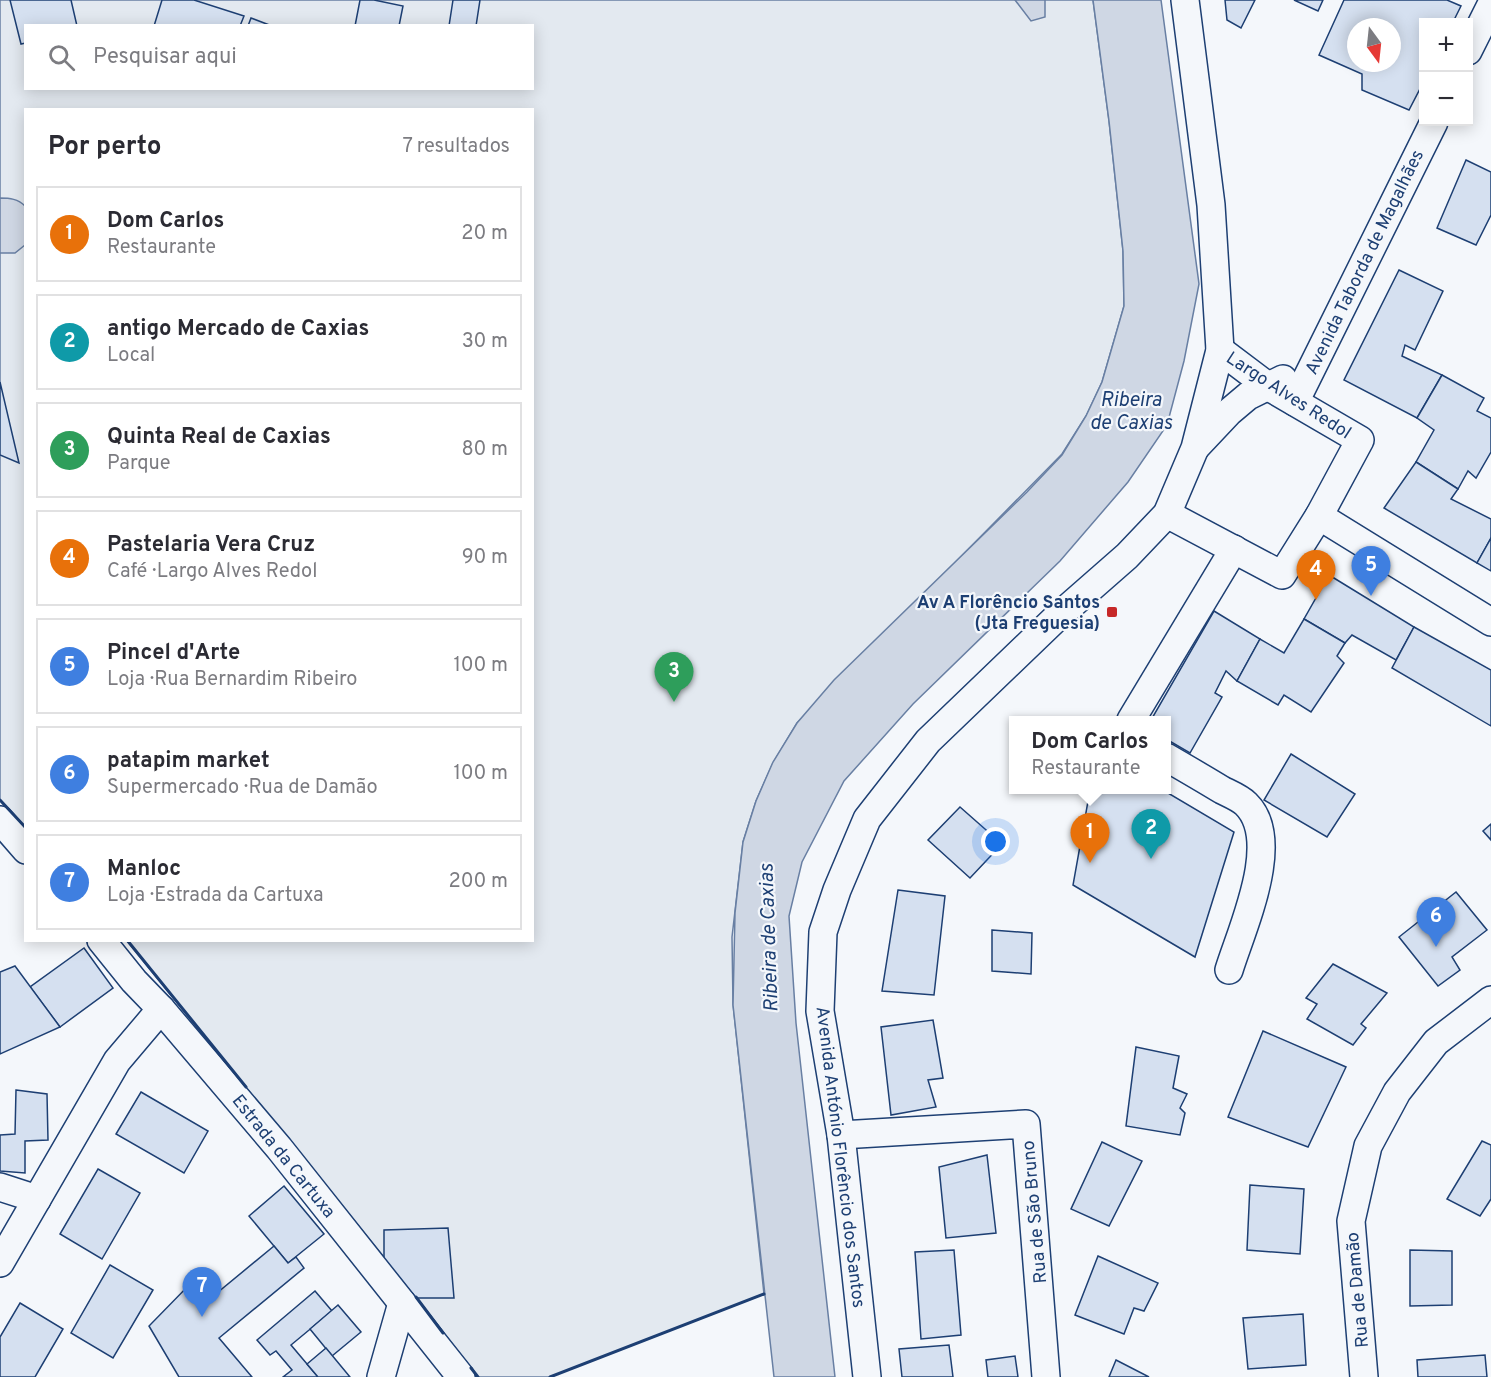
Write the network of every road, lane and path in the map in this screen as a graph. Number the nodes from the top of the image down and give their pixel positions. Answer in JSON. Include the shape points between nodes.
{"nodes":[{"id":1,"x":1185,"y":0,"type":"edge"},
{"id":2,"x":1491,"y":5,"type":"edge"},
{"id":3,"x":1473,"y":41,"type":"edge"},
{"id":4,"x":1432,"y":126,"type":"edge"},
{"id":5,"x":1220,"y":350,"type":"junction"},
{"id":6,"x":1314,"y":365,"type":"junction"},
{"id":7,"x":1269,"y":387,"type":"junction"},
{"id":8,"x":1295,"y":402,"type":"junction"},
{"id":9,"x":1195,"y":448,"type":"junction"},
{"id":10,"x":1167,"y":514,"type":"junction"},
{"id":11,"x":1319,"y":516,"type":"junction"},
{"id":12,"x":1234,"y":549,"type":"junction"},
{"id":13,"x":1491,"y":622,"type":"edge"},
{"id":14,"x":1133,"y":716,"type":"edge"},
{"id":15,"x":1171,"y":759,"type":"edge"},
{"id":16,"x":0,"y":820,"type":"edge"},
{"id":17,"x":24,"y":848,"type":"edge"},
{"id":18,"x":103,"y":942,"type":"edge"},
{"id":19,"x":1229,"y":970,"type":"dead end"},
{"id":20,"x":1491,"y":1000,"type":"edge"},
{"id":21,"x":161,"y":1009,"type":"junction"},
{"id":22,"x":841,"y":1135,"type":"junction"},
{"id":23,"x":0,"y":1187,"type":"edge"},
{"id":24,"x":37,"y":1199,"type":"junction"},
{"id":25,"x":0,"y":1263,"type":"edge"},
{"id":26,"x":402,"y":1303,"type":"junction"},
{"id":27,"x":383,"y":1376,"type":"edge"},
{"id":28,"x":461,"y":1377,"type":"edge"},
{"id":29,"x":867,"y":1377,"type":"edge"},
{"id":30,"x":1046,"y":1377,"type":"edge"},
{"id":31,"x":1364,"y":1377,"type":"edge"}],
"edges":[{"from":1,"to":5,"type":"street","name":"Avenida António Florêncio dos Santos","via":[[1211,205]]},
{"from":2,"to":3,"type":"street"},
{"from":4,"to":6,"type":"street","name":"Avenida Taborda de Magalhães"},
{"from":5,"to":7,"type":"street","name":"Largo Alves Redol"},
{"from":5,"to":9,"type":"street","name":"Avenida António Florêncio dos Santos"},
{"from":6,"to":7,"type":"street"},
{"from":6,"to":8,"type":"street","name":"Avenida Taborda de Magalhães"},
{"from":7,"to":8,"type":"street","name":"Largo Alves Redol"},
{"from":7,"to":9,"type":"street","via":[[1248,396]]},
{"from":8,"to":11,"type":"street","name":"Largo Alves Redol","via":[[1360,440]]},
{"from":9,"to":10,"type":"street","name":"Avenida António Florêncio dos Santos"},
{"from":10,"to":12,"type":"street","name":"Largo Alves Redol"},
{"from":10,"to":22,"type":"street","name":"Avenida António Florêncio dos Santos","via":[[928,741],[867,819],[823,932],[820,1011]]},
{"from":11,"to":12,"type":"street","name":"Largo Alves Redol","via":[[1282,575]]},
{"from":11,"to":13,"type":"street"},
{"from":12,"to":14,"type":"street"},
{"from":15,"to":19,"type":"street","via":[[1245,803],[1256,817],[1261,835],[1259,877]]},
{"from":16,"to":17,"type":"street"},
{"from":18,"to":21,"type":"street","name":"Estrada da Cartuxa"},
{"from":20,"to":31,"type":"street","name":"Rua de Damão","via":[[1436,1042],[1397,1092],[1368,1146],[1352,1221]]},
{"from":21,"to":24,"type":"street","via":[[117,1061]]},
{"from":21,"to":26,"type":"street","name":"Estrada da Cartuxa","via":[[279,1148]]},
{"from":22,"to":29,"type":"street","name":"Avenida António Florêncio dos Santos"},
{"from":22,"to":30,"type":"street","name":"Rua de São Bruno","via":[[1026,1124]]},
{"from":23,"to":24,"type":"street"},
{"from":24,"to":25,"type":"street"},
{"from":26,"to":27,"type":"street"},
{"from":26,"to":28,"type":"street","name":"Estrada da Cartuxa"}]}
